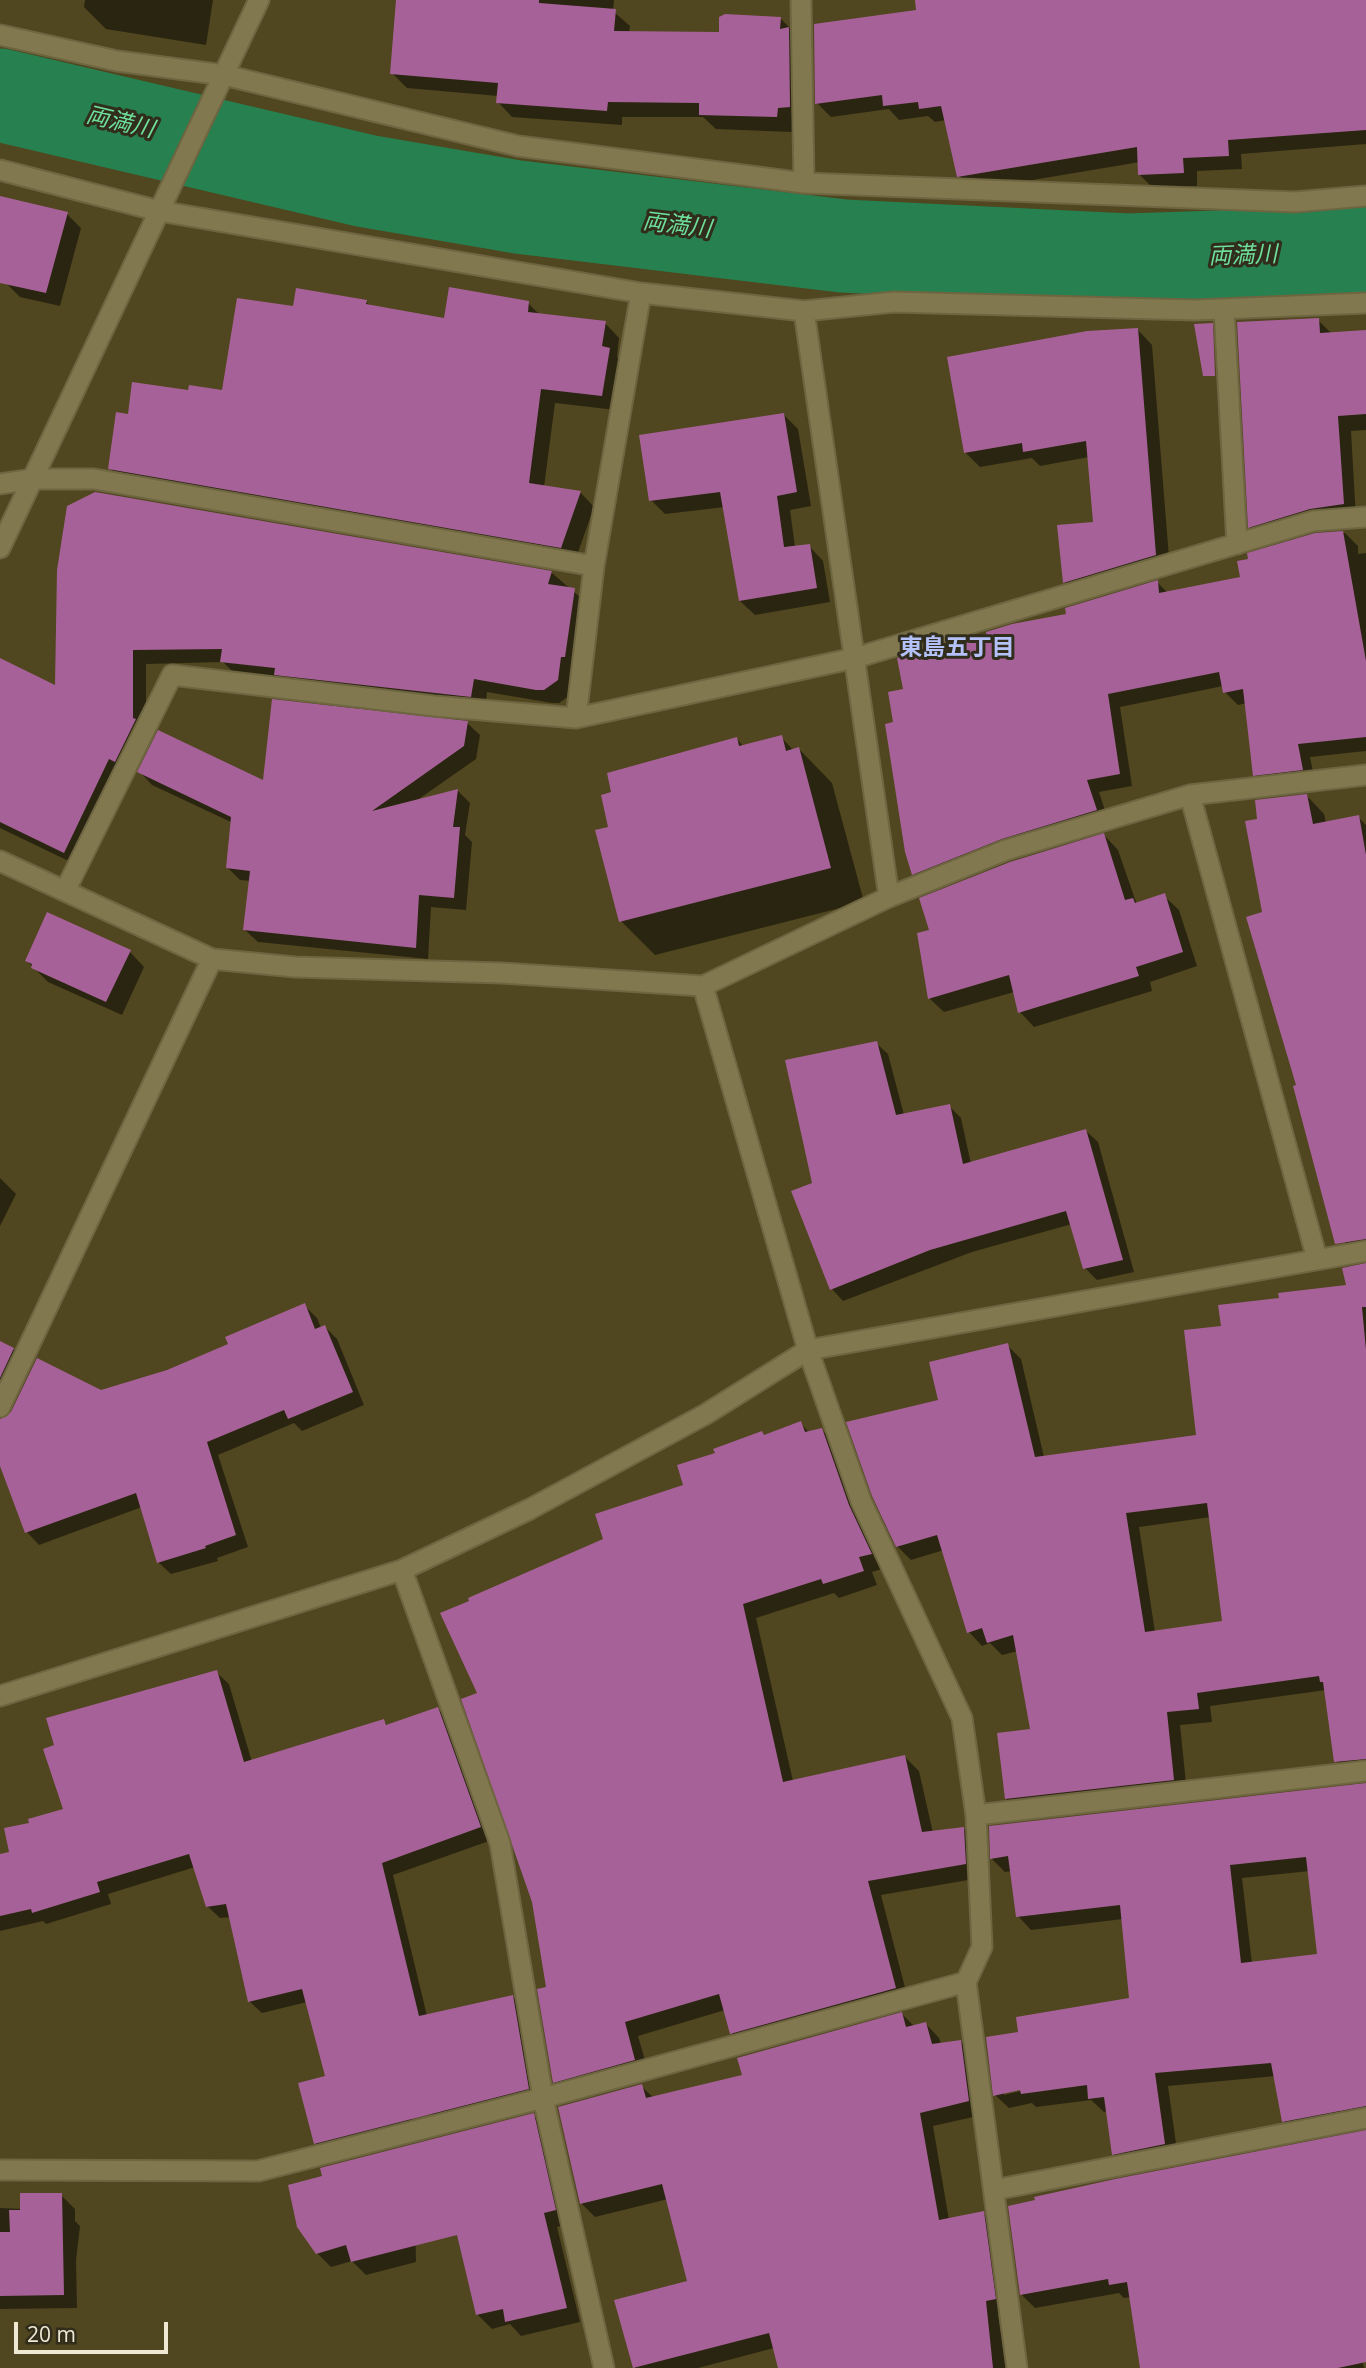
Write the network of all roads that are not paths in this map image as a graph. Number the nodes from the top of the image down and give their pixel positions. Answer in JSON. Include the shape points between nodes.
{"nodes":[{"id":1,"x":259,"y":0,"type":"edge"},
{"id":2,"x":801,"y":0,"type":"edge"},
{"id":3,"x":0,"y":35,"type":"edge"},
{"id":4,"x":224,"y":75,"type":"junction"},
{"id":5,"x":0,"y":170,"type":"edge"},
{"id":6,"x":804,"y":183,"type":"junction"},
{"id":7,"x":1366,"y":196,"type":"edge"},
{"id":8,"x":159,"y":211,"type":"junction"},
{"id":9,"x":641,"y":293,"type":"junction"},
{"id":10,"x":1366,"y":303,"type":"edge"},
{"id":11,"x":1224,"y":309,"type":"junction"},
{"id":12,"x":804,"y":311,"type":"junction"},
{"id":13,"x":33,"y":480,"type":"junction"},
{"id":14,"x":0,"y":484,"type":"edge"},
{"id":15,"x":1366,"y":517,"type":"edge"},
{"id":16,"x":1237,"y":544,"type":"junction"},
{"id":17,"x":0,"y":548,"type":"edge"},
{"id":18,"x":594,"y":566,"type":"junction"},
{"id":19,"x":855,"y":658,"type":"junction"},
{"id":20,"x":576,"y":718,"type":"junction"},
{"id":21,"x":1366,"y":775,"type":"edge"},
{"id":22,"x":1190,"y":795,"type":"junction"},
{"id":23,"x":0,"y":861,"type":"edge"},
{"id":24,"x":65,"y":891,"type":"junction"},
{"id":25,"x":889,"y":897,"type":"junction"},
{"id":26,"x":212,"y":958,"type":"junction"},
{"id":27,"x":703,"y":986,"type":"junction"},
{"id":28,"x":1366,"y":1251,"type":"edge"},
{"id":29,"x":1317,"y":1259,"type":"junction"},
{"id":30,"x":808,"y":1350,"type":"junction"},
{"id":31,"x":0,"y":1406,"type":"edge"},
{"id":32,"x":402,"y":1570,"type":"junction"},
{"id":33,"x":0,"y":1696,"type":"edge"},
{"id":34,"x":1366,"y":1771,"type":"edge"},
{"id":35,"x":976,"y":1815,"type":"junction"},
{"id":36,"x":966,"y":1982,"type":"junction"},
{"id":37,"x":544,"y":2098,"type":"junction"},
{"id":38,"x":1366,"y":2118,"type":"edge"},
{"id":39,"x":0,"y":2170,"type":"edge"},
{"id":40,"x":994,"y":2190,"type":"junction"},
{"id":41,"x":604,"y":2368,"type":"edge"},
{"id":42,"x":1017,"y":2368,"type":"edge"}],
"edges":[{"from":1,"to":4,"type":"street"},
{"from":2,"to":6,"type":"street"},
{"from":3,"to":4,"type":"street","via":[[117,61]]},
{"from":4,"to":6,"type":"street","via":[[518,146]]},
{"from":4,"to":8,"type":"street"},
{"from":5,"to":8,"type":"street"},
{"from":6,"to":7,"type":"street","via":[[1295,202]]},
{"from":8,"to":9,"type":"street"},
{"from":8,"to":13,"type":"street"},
{"from":9,"to":12,"type":"street"},
{"from":9,"to":18,"type":"street"},
{"from":10,"to":11,"type":"street"},
{"from":11,"to":12,"type":"street","via":[[894,302]]},
{"from":11,"to":16,"type":"street"},
{"from":12,"to":19,"type":"street"},
{"from":13,"to":14,"type":"street"},
{"from":13,"to":17,"type":"street"},
{"from":13,"to":18,"type":"street","via":[[94,479]]},
{"from":15,"to":16,"type":"street","via":[[1313,521]]},
{"from":16,"to":19,"type":"street"},
{"from":18,"to":20,"type":"street"},
{"from":19,"to":20,"type":"street"},
{"from":19,"to":25,"type":"street"},
{"from":20,"to":24,"type":"street","via":[[172,675]]},
{"from":21,"to":22,"type":"street"},
{"from":22,"to":25,"type":"street","via":[[1006,850]]},
{"from":22,"to":29,"type":"street"},
{"from":23,"to":24,"type":"street"},
{"from":24,"to":26,"type":"street"},
{"from":25,"to":27,"type":"street"},
{"from":26,"to":27,"type":"street","via":[[295,967],[502,973]]},
{"from":26,"to":31,"type":"street"},
{"from":27,"to":30,"type":"street"},
{"from":28,"to":29,"type":"street"},
{"from":29,"to":30,"type":"street"},
{"from":30,"to":32,"type":"street","via":[[706,1414],[530,1509]]},
{"from":30,"to":35,"type":"street","via":[[861,1501],[962,1718]]},
{"from":32,"to":33,"type":"street"},
{"from":32,"to":37,"type":"street","via":[[500,1843]]},
{"from":34,"to":35,"type":"street"},
{"from":35,"to":36,"type":"street","via":[[982,1947]]},
{"from":36,"to":37,"type":"street"},
{"from":36,"to":40,"type":"street"},
{"from":37,"to":39,"type":"street","via":[[258,2171]]},
{"from":37,"to":41,"type":"street"},
{"from":38,"to":40,"type":"street"},
{"from":40,"to":42,"type":"street"}]}
